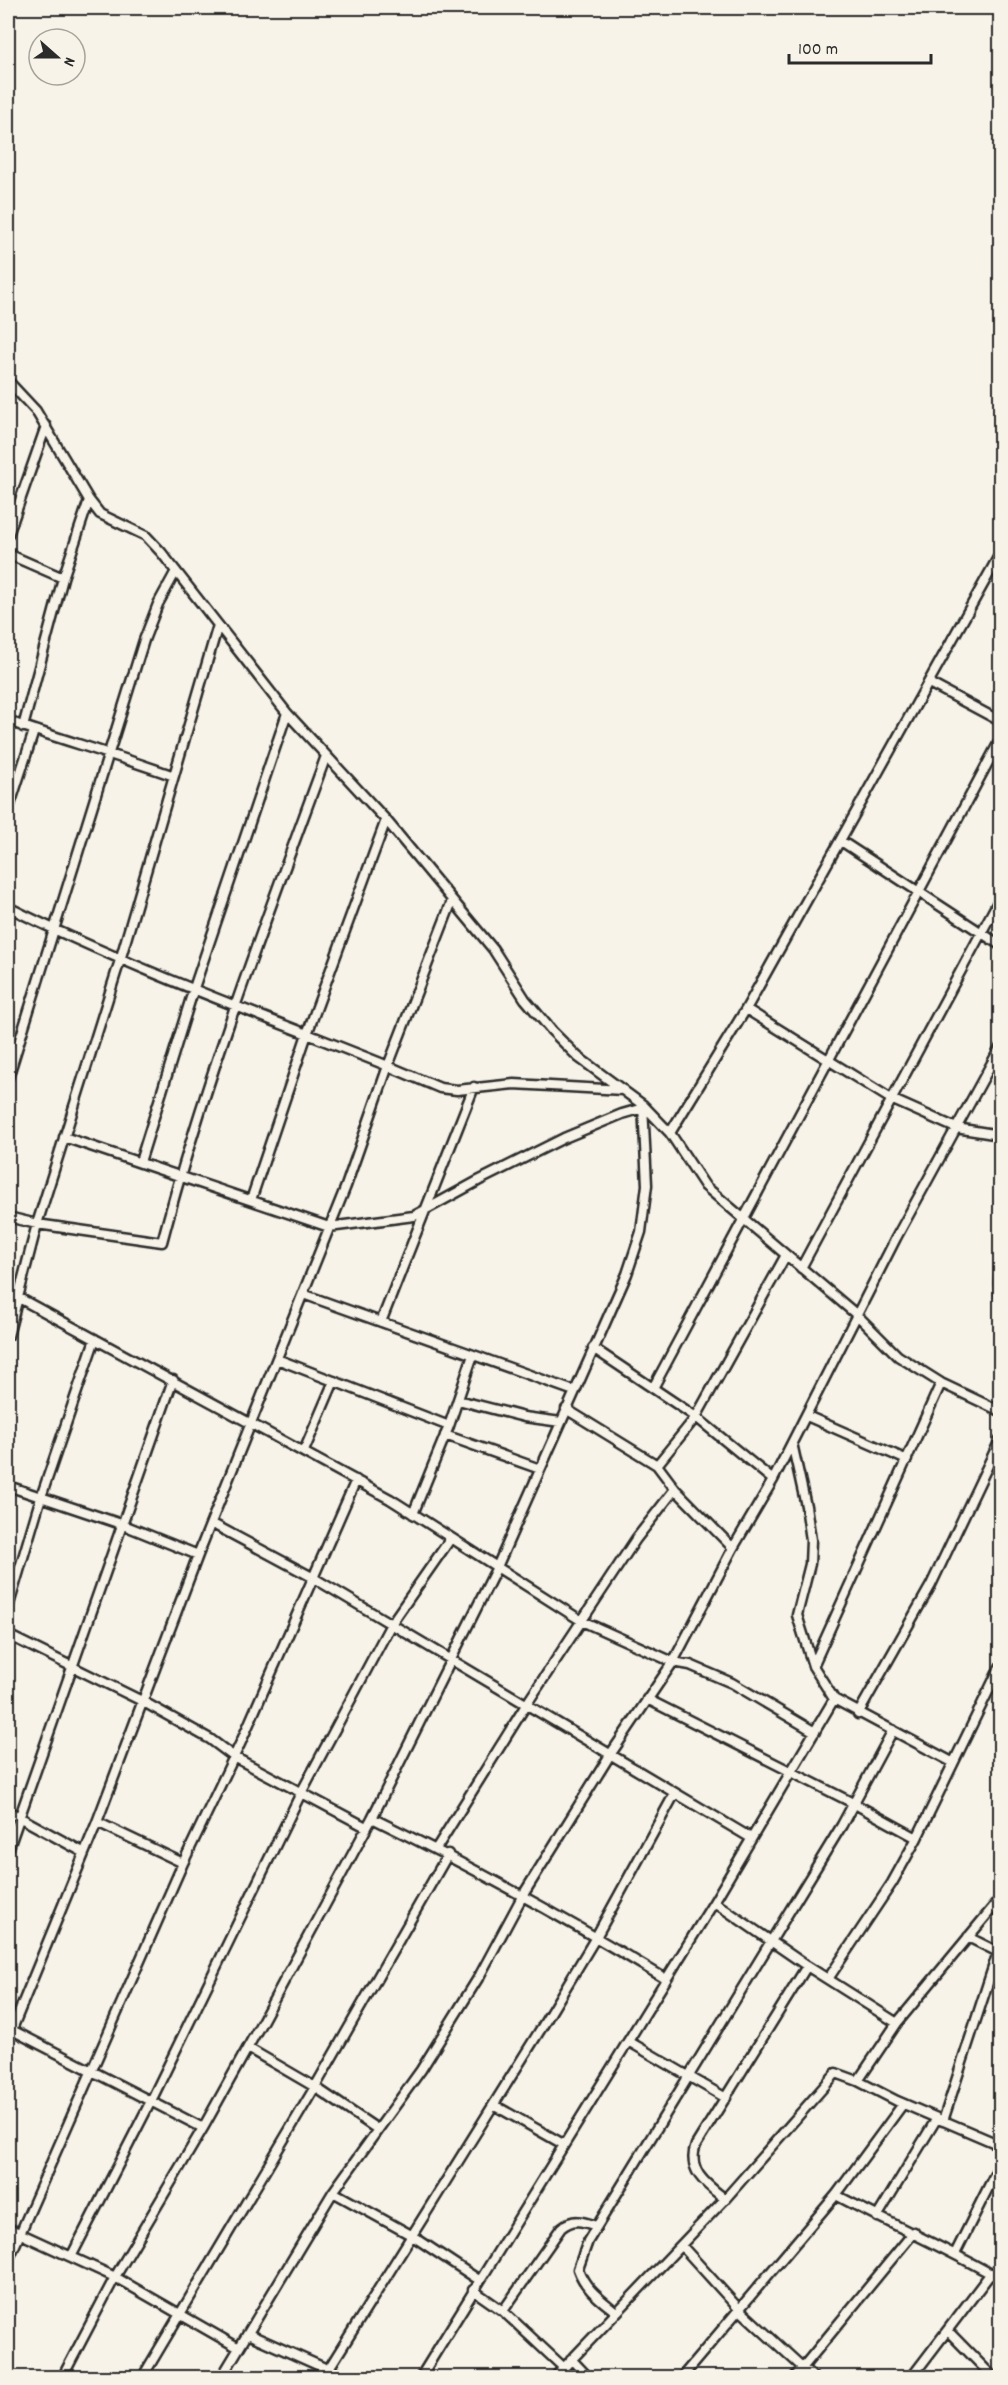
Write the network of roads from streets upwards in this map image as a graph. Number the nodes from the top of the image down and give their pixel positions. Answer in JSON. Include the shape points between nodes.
{"nodes":[{"id":1,"x":8,"y":381,"type":"edge"},
{"id":2,"x":46,"y":426,"type":"junction"},
{"id":3,"x":88,"y":500,"type":"junction"},
{"id":4,"x":8,"y":535,"type":"edge"},
{"id":5,"x":8,"y":554,"type":"edge"},
{"id":6,"x":1000,"y":554,"type":"edge"},
{"id":7,"x":176,"y":571,"type":"junction"},
{"id":8,"x":63,"y":578,"type":"junction"},
{"id":9,"x":218,"y":625,"type":"junction"},
{"id":10,"x":929,"y":683,"type":"junction"},
{"id":11,"x":287,"y":713,"type":"junction"},
{"id":12,"x":1000,"y":720,"type":"edge"},
{"id":13,"x":8,"y":721,"type":"edge"},
{"id":14,"x":23,"y":727,"type":"junction"},
{"id":15,"x":34,"y":731,"type":"junction"},
{"id":16,"x":1000,"y":740,"type":"edge"},
{"id":17,"x":109,"y":753,"type":"junction"},
{"id":18,"x":326,"y":756,"type":"junction"},
{"id":19,"x":174,"y":776,"type":"junction"},
{"id":20,"x":8,"y":811,"type":"edge"},
{"id":21,"x":386,"y":820,"type":"junction"},
{"id":22,"x":841,"y":841,"type":"junction"},
{"id":23,"x":919,"y":894,"type":"junction"},
{"id":24,"x":1000,"y":898,"type":"edge"},
{"id":25,"x":452,"y":901,"type":"junction"},
{"id":26,"x":8,"y":906,"type":"edge"},
{"id":27,"x":53,"y":929,"type":"junction"},
{"id":28,"x":982,"y":934,"type":"junction"},
{"id":29,"x":1000,"y":945,"type":"edge"},
{"id":30,"x":121,"y":957,"type":"junction"},
{"id":31,"x":194,"y":988,"type":"junction"},
{"id":32,"x":235,"y":1004,"type":"junction"},
{"id":33,"x":746,"y":1009,"type":"junction"},
{"id":34,"x":307,"y":1034,"type":"junction"},
{"id":35,"x":1000,"y":1048,"type":"edge"},
{"id":36,"x":830,"y":1061,"type":"junction"},
{"id":37,"x":388,"y":1066,"type":"junction"},
{"id":38,"x":8,"y":1078,"type":"edge"},
{"id":39,"x":474,"y":1087,"type":"junction"},
{"id":40,"x":623,"y":1090,"type":"junction"},
{"id":41,"x":891,"y":1099,"type":"junction"},
{"id":42,"x":643,"y":1106,"type":"junction"},
{"id":43,"x":956,"y":1128,"type":"junction"},
{"id":44,"x":670,"y":1133,"type":"junction"},
{"id":45,"x":1000,"y":1135,"type":"edge"},
{"id":46,"x":64,"y":1137,"type":"junction"},
{"id":47,"x":140,"y":1162,"type":"junction"},
{"id":48,"x":180,"y":1176,"type":"junction"},
{"id":49,"x":251,"y":1200,"type":"junction"},
{"id":50,"x":426,"y":1211,"type":"junction"},
{"id":51,"x":8,"y":1217,"type":"edge"},
{"id":52,"x":745,"y":1221,"type":"junction"},
{"id":53,"x":37,"y":1224,"type":"junction"},
{"id":54,"x":329,"y":1227,"type":"junction"},
{"id":55,"x":786,"y":1255,"type":"junction"},
{"id":56,"x":1000,"y":1266,"type":"edge"},
{"id":57,"x":801,"y":1268,"type":"junction"},
{"id":58,"x":303,"y":1294,"type":"junction"},
{"id":59,"x":1000,"y":1296,"type":"edge"},
{"id":60,"x":19,"y":1298,"type":"junction"},
{"id":61,"x":857,"y":1314,"type":"junction"},
{"id":62,"x":381,"y":1322,"type":"junction"},
{"id":63,"x":8,"y":1336,"type":"edge"},
{"id":64,"x":95,"y":1339,"type":"junction"},
{"id":65,"x":593,"y":1348,"type":"junction"},
{"id":66,"x":473,"y":1355,"type":"junction"},
{"id":67,"x":276,"y":1359,"type":"junction"},
{"id":68,"x":173,"y":1380,"type":"junction"},
{"id":69,"x":334,"y":1381,"type":"junction"},
{"id":70,"x":941,"y":1383,"type":"junction"},
{"id":71,"x":653,"y":1388,"type":"junction"},
{"id":72,"x":574,"y":1391,"type":"junction"},
{"id":73,"x":458,"y":1400,"type":"junction"},
{"id":74,"x":566,"y":1409,"type":"junction"},
{"id":75,"x":1000,"y":1411,"type":"edge"},
{"id":76,"x":807,"y":1416,"type":"junction"},
{"id":77,"x":696,"y":1417,"type":"junction"},
{"id":78,"x":250,"y":1422,"type":"junction"},
{"id":79,"x":561,"y":1422,"type":"junction"},
{"id":80,"x":449,"y":1426,"type":"junction"},
{"id":81,"x":446,"y":1435,"type":"junction"},
{"id":82,"x":1000,"y":1440,"type":"edge"},
{"id":83,"x":792,"y":1443,"type":"junction"},
{"id":84,"x":304,"y":1451,"type":"junction"},
{"id":85,"x":907,"y":1460,"type":"junction"},
{"id":86,"x":657,"y":1465,"type":"junction"},
{"id":87,"x":540,"y":1469,"type":"junction"},
{"id":88,"x":356,"y":1480,"type":"junction"},
{"id":89,"x":773,"y":1480,"type":"junction"},
{"id":90,"x":8,"y":1486,"type":"edge"},
{"id":91,"x":675,"y":1490,"type":"junction"},
{"id":92,"x":41,"y":1497,"type":"junction"},
{"id":93,"x":413,"y":1514,"type":"junction"},
{"id":94,"x":211,"y":1523,"type":"junction"},
{"id":95,"x":121,"y":1524,"type":"junction"},
{"id":96,"x":451,"y":1538,"type":"junction"},
{"id":97,"x":733,"y":1548,"type":"junction"},
{"id":98,"x":198,"y":1555,"type":"junction"},
{"id":99,"x":497,"y":1567,"type":"junction"},
{"id":100,"x":312,"y":1577,"type":"junction"},
{"id":101,"x":8,"y":1608,"type":"edge"},
{"id":102,"x":582,"y":1621,"type":"junction"},
{"id":103,"x":391,"y":1624,"type":"junction"},
{"id":104,"x":8,"y":1635,"type":"edge"},
{"id":105,"x":449,"y":1659,"type":"junction"},
{"id":106,"x":673,"y":1662,"type":"junction"},
{"id":107,"x":813,"y":1666,"type":"junction"},
{"id":108,"x":1000,"y":1667,"type":"edge"},
{"id":109,"x":73,"y":1669,"type":"junction"},
{"id":110,"x":647,"y":1699,"type":"junction"},
{"id":111,"x":834,"y":1700,"type":"junction"},
{"id":112,"x":142,"y":1701,"type":"junction"},
{"id":113,"x":526,"y":1705,"type":"junction"},
{"id":114,"x":858,"y":1714,"type":"junction"},
{"id":115,"x":893,"y":1730,"type":"junction"},
{"id":116,"x":815,"y":1732,"type":"junction"},
{"id":117,"x":610,"y":1755,"type":"junction"},
{"id":118,"x":234,"y":1757,"type":"junction"},
{"id":119,"x":952,"y":1762,"type":"junction"},
{"id":120,"x":790,"y":1772,"type":"junction"},
{"id":121,"x":301,"y":1792,"type":"junction"},
{"id":122,"x":675,"y":1793,"type":"junction"},
{"id":123,"x":854,"y":1803,"type":"junction"},
{"id":124,"x":8,"y":1811,"type":"edge"},
{"id":125,"x":20,"y":1817,"type":"junction"},
{"id":126,"x":372,"y":1818,"type":"junction"},
{"id":127,"x":97,"y":1822,"type":"junction"},
{"id":128,"x":366,"y":1827,"type":"junction"},
{"id":129,"x":751,"y":1838,"type":"junction"},
{"id":130,"x":917,"y":1838,"type":"junction"},
{"id":131,"x":436,"y":1849,"type":"junction"},
{"id":132,"x":8,"y":1850,"type":"edge"},
{"id":133,"x":84,"y":1852,"type":"junction"},
{"id":134,"x":448,"y":1854,"type":"junction"},
{"id":135,"x":183,"y":1863,"type":"junction"},
{"id":136,"x":524,"y":1895,"type":"junction"},
{"id":137,"x":1000,"y":1899,"type":"edge"},
{"id":138,"x":714,"y":1902,"type":"junction"},
{"id":139,"x":596,"y":1937,"type":"junction"},
{"id":140,"x":968,"y":1937,"type":"junction"},
{"id":141,"x":771,"y":1942,"type":"junction"},
{"id":142,"x":999,"y":1952,"type":"edge"},
{"id":143,"x":807,"y":1966,"type":"junction"},
{"id":144,"x":666,"y":1979,"type":"junction"},
{"id":145,"x":828,"y":1979,"type":"junction"},
{"id":146,"x":897,"y":2023,"type":"junction"},
{"id":147,"x":10,"y":2029,"type":"edge"},
{"id":148,"x":8,"y":2039,"type":"edge"},
{"id":149,"x":628,"y":2041,"type":"junction"},
{"id":150,"x":248,"y":2048,"type":"junction"},
{"id":151,"x":93,"y":2072,"type":"junction"},
{"id":152,"x":688,"y":2077,"type":"junction"},
{"id":153,"x":858,"y":2081,"type":"junction"},
{"id":154,"x":315,"y":2087,"type":"junction"},
{"id":155,"x":726,"y":2098,"type":"junction"},
{"id":156,"x":151,"y":2101,"type":"junction"},
{"id":157,"x":903,"y":2104,"type":"junction"},
{"id":158,"x":494,"y":2105,"type":"junction"},
{"id":159,"x":940,"y":2120,"type":"junction"},
{"id":160,"x":203,"y":2128,"type":"junction"},
{"id":161,"x":377,"y":2129,"type":"junction"},
{"id":162,"x":563,"y":2144,"type":"junction"},
{"id":163,"x":1000,"y":2145,"type":"edge"},
{"id":164,"x":1000,"y":2164,"type":"edge"},
{"id":165,"x":333,"y":2192,"type":"junction"},
{"id":166,"x":836,"y":2195,"type":"junction"},
{"id":167,"x":725,"y":2199,"type":"junction"},
{"id":168,"x":877,"y":2217,"type":"junction"},
{"id":169,"x":596,"y":2226,"type":"junction"},
{"id":170,"x":8,"y":2228,"type":"edge"},
{"id":171,"x":914,"y":2232,"type":"junction"},
{"id":172,"x":19,"y":2233,"type":"junction"},
{"id":173,"x":411,"y":2235,"type":"junction"},
{"id":174,"x":681,"y":2245,"type":"junction"},
{"id":175,"x":955,"y":2254,"type":"junction"},
{"id":176,"x":71,"y":2257,"type":"junction"},
{"id":177,"x":8,"y":2261,"type":"edge"},
{"id":178,"x":991,"y":2273,"type":"junction"},
{"id":179,"x":115,"y":2277,"type":"junction"},
{"id":180,"x":1000,"y":2279,"type":"edge"},
{"id":181,"x":479,"y":2280,"type":"junction"},
{"id":182,"x":473,"y":2290,"type":"junction"},
{"id":183,"x":740,"y":2310,"type":"junction"},
{"id":184,"x":503,"y":2311,"type":"junction"},
{"id":185,"x":616,"y":2312,"type":"junction"},
{"id":186,"x":178,"y":2314,"type":"junction"},
{"id":187,"x":948,"y":2331,"type":"junction"},
{"id":188,"x":248,"y":2334,"type":"junction"},
{"id":189,"x":239,"y":2348,"type":"junction"},
{"id":190,"x":571,"y":2359,"type":"junction"},
{"id":191,"x":563,"y":2367,"type":"junction"},
{"id":192,"x":802,"y":2367,"type":"junction"},
{"id":193,"x":329,"y":2368,"type":"junction"},
{"id":194,"x":62,"y":2378,"type":"edge"},
{"id":195,"x":142,"y":2378,"type":"edge"},
{"id":196,"x":221,"y":2378,"type":"edge"},
{"id":197,"x":323,"y":2378,"type":"edge"},
{"id":198,"x":347,"y":2378,"type":"edge"},
{"id":199,"x":420,"y":2378,"type":"edge"},
{"id":200,"x":554,"y":2378,"type":"edge"},
{"id":201,"x":589,"y":2378,"type":"edge"},
{"id":202,"x":681,"y":2378,"type":"edge"},
{"id":203,"x":794,"y":2378,"type":"edge"},
{"id":204,"x":814,"y":2378,"type":"edge"},
{"id":205,"x":911,"y":2378,"type":"edge"},
{"id":206,"x":994,"y":2378,"type":"edge"}],
"edges":[{"from":1,"to":2,"type":"street"},
{"from":2,"to":3,"type":"street"},
{"from":2,"to":4,"type":"street"},
{"from":3,"to":7,"type":"street","via":[[100,514],[146,536]]},
{"from":3,"to":8,"type":"street"},
{"from":5,"to":8,"type":"street"},
{"from":6,"to":10,"type":"street"},
{"from":7,"to":9,"type":"street"},
{"from":7,"to":17,"type":"street","via":[[147,632]]},
{"from":8,"to":14,"type":"street"},
{"from":9,"to":11,"type":"street"},
{"from":9,"to":19,"type":"street"},
{"from":10,"to":12,"type":"street"},
{"from":10,"to":22,"type":"street"},
{"from":11,"to":18,"type":"street"},
{"from":11,"to":31,"type":"street"},
{"from":13,"to":14,"type":"street"},
{"from":14,"to":15,"type":"street"},
{"from":15,"to":17,"type":"street"},
{"from":15,"to":20,"type":"street"},
{"from":16,"to":23,"type":"street"},
{"from":17,"to":19,"type":"street"},
{"from":17,"to":27,"type":"street"},
{"from":18,"to":21,"type":"street"},
{"from":18,"to":32,"type":"street"},
{"from":19,"to":30,"type":"street"},
{"from":21,"to":25,"type":"street"},
{"from":21,"to":34,"type":"street"},
{"from":22,"to":23,"type":"street"},
{"from":22,"to":33,"type":"street"},
{"from":23,"to":28,"type":"street"},
{"from":23,"to":36,"type":"street"},
{"from":24,"to":28,"type":"street"},
{"from":25,"to":37,"type":"street"},
{"from":25,"to":40,"type":"street","via":[[494,949],[525,999],[552,1032]]},
{"from":26,"to":27,"type":"street"},
{"from":27,"to":30,"type":"street"},
{"from":27,"to":38,"type":"street"},
{"from":28,"to":29,"type":"street"},
{"from":28,"to":41,"type":"street"},
{"from":30,"to":31,"type":"street"},
{"from":30,"to":46,"type":"street"},
{"from":31,"to":32,"type":"street"},
{"from":31,"to":47,"type":"street"},
{"from":32,"to":34,"type":"street"},
{"from":32,"to":48,"type":"street"},
{"from":33,"to":36,"type":"street"},
{"from":33,"to":44,"type":"street"},
{"from":34,"to":37,"type":"street"},
{"from":34,"to":49,"type":"street"},
{"from":35,"to":43,"type":"street"},
{"from":36,"to":41,"type":"street"},
{"from":36,"to":52,"type":"street"},
{"from":37,"to":39,"type":"street","via":[[440,1088]]},
{"from":37,"to":54,"type":"street"},
{"from":39,"to":40,"type":"street","via":[[514,1084]]},
{"from":39,"to":50,"type":"street"},
{"from":40,"to":42,"type":"street"},
{"from":41,"to":43,"type":"street"},
{"from":41,"to":57,"type":"street"},
{"from":42,"to":44,"type":"street"},
{"from":42,"to":50,"type":"street","via":[[564,1138]]},
{"from":42,"to":65,"type":"street","via":[[647,1185],[641,1232],[627,1274]]},
{"from":43,"to":45,"type":"street"},
{"from":43,"to":61,"type":"street"},
{"from":44,"to":52,"type":"street","via":[[705,1186]]},
{"from":46,"to":47,"type":"street"},
{"from":46,"to":53,"type":"street"},
{"from":47,"to":48,"type":"street"},
{"from":48,"to":49,"type":"street"},
{"from":48,"to":53,"type":"street","via":[[162,1242]]},
{"from":49,"to":54,"type":"street"},
{"from":50,"to":54,"type":"street","via":[[398,1219]]},
{"from":50,"to":62,"type":"street"},
{"from":51,"to":53,"type":"street"},
{"from":52,"to":55,"type":"street"},
{"from":52,"to":71,"type":"street"},
{"from":53,"to":60,"type":"street"},
{"from":54,"to":58,"type":"street"},
{"from":55,"to":57,"type":"street"},
{"from":55,"to":77,"type":"street"},
{"from":56,"to":59,"type":"street"},
{"from":57,"to":61,"type":"street"},
{"from":58,"to":62,"type":"street"},
{"from":58,"to":67,"type":"street"},
{"from":60,"to":63,"type":"street"},
{"from":60,"to":64,"type":"street"},
{"from":61,"to":70,"type":"street","via":[[897,1356]]},
{"from":61,"to":76,"type":"street"},
{"from":62,"to":66,"type":"street"},
{"from":64,"to":68,"type":"street"},
{"from":64,"to":92,"type":"street"},
{"from":65,"to":71,"type":"street"},
{"from":65,"to":72,"type":"street"},
{"from":66,"to":72,"type":"street"},
{"from":66,"to":73,"type":"street"},
{"from":67,"to":69,"type":"street"},
{"from":67,"to":78,"type":"street"},
{"from":68,"to":78,"type":"street"},
{"from":68,"to":95,"type":"street"},
{"from":69,"to":80,"type":"street"},
{"from":69,"to":84,"type":"street"},
{"from":70,"to":75,"type":"street"},
{"from":70,"to":85,"type":"street"},
{"from":71,"to":77,"type":"street"},
{"from":72,"to":74,"type":"street"},
{"from":73,"to":79,"type":"street"},
{"from":73,"to":80,"type":"street"},
{"from":74,"to":79,"type":"street"},
{"from":74,"to":86,"type":"street"},
{"from":76,"to":83,"type":"street"},
{"from":76,"to":85,"type":"street"},
{"from":77,"to":86,"type":"street"},
{"from":77,"to":89,"type":"street"},
{"from":78,"to":84,"type":"street"},
{"from":78,"to":94,"type":"street"},
{"from":79,"to":87,"type":"street"},
{"from":80,"to":81,"type":"street"},
{"from":81,"to":87,"type":"street"},
{"from":81,"to":93,"type":"street"},
{"from":82,"to":114,"type":"street","via":[[931,1585]]},
{"from":83,"to":89,"type":"street"},
{"from":83,"to":107,"type":"street","via":[[810,1540],[810,1564],[797,1615]]},
{"from":84,"to":88,"type":"street"},
{"from":85,"to":107,"type":"street"},
{"from":86,"to":91,"type":"street"},
{"from":87,"to":99,"type":"street"},
{"from":88,"to":93,"type":"street"},
{"from":88,"to":100,"type":"street"},
{"from":89,"to":97,"type":"street"},
{"from":90,"to":92,"type":"street"},
{"from":91,"to":97,"type":"street"},
{"from":91,"to":102,"type":"street","via":[[636,1539]]},
{"from":92,"to":95,"type":"street"},
{"from":92,"to":101,"type":"street"},
{"from":93,"to":96,"type":"street"},
{"from":94,"to":98,"type":"street"},
{"from":94,"to":100,"type":"street"},
{"from":95,"to":98,"type":"street"},
{"from":95,"to":109,"type":"street"},
{"from":96,"to":99,"type":"street"},
{"from":96,"to":103,"type":"street"},
{"from":97,"to":106,"type":"street"},
{"from":98,"to":112,"type":"street"},
{"from":99,"to":102,"type":"street"},
{"from":99,"to":105,"type":"street"},
{"from":100,"to":103,"type":"street"},
{"from":100,"to":118,"type":"street"},
{"from":102,"to":106,"type":"street"},
{"from":102,"to":113,"type":"street"},
{"from":103,"to":105,"type":"street"},
{"from":103,"to":121,"type":"street"},
{"from":104,"to":109,"type":"street"},
{"from":105,"to":113,"type":"street"},
{"from":105,"to":126,"type":"street"},
{"from":106,"to":110,"type":"street"},
{"from":106,"to":116,"type":"street","via":[[732,1683]]},
{"from":107,"to":111,"type":"street"},
{"from":108,"to":119,"type":"street"},
{"from":109,"to":112,"type":"street"},
{"from":109,"to":125,"type":"street"},
{"from":110,"to":117,"type":"street"},
{"from":110,"to":120,"type":"street"},
{"from":111,"to":114,"type":"street"},
{"from":111,"to":116,"type":"street"},
{"from":112,"to":118,"type":"street","via":[[210,1738]]},
{"from":112,"to":127,"type":"street"},
{"from":113,"to":117,"type":"street"},
{"from":113,"to":131,"type":"street"},
{"from":114,"to":115,"type":"street"},
{"from":115,"to":119,"type":"street"},
{"from":115,"to":123,"type":"street"},
{"from":116,"to":120,"type":"street"},
{"from":117,"to":122,"type":"street"},
{"from":117,"to":136,"type":"street"},
{"from":118,"to":121,"type":"street"},
{"from":118,"to":135,"type":"street"},
{"from":119,"to":130,"type":"street"},
{"from":120,"to":123,"type":"street"},
{"from":120,"to":129,"type":"street"},
{"from":121,"to":128,"type":"street"},
{"from":121,"to":156,"type":"street"},
{"from":122,"to":129,"type":"street"},
{"from":122,"to":139,"type":"street"},
{"from":123,"to":130,"type":"street"},
{"from":123,"to":141,"type":"street"},
{"from":124,"to":125,"type":"street"},
{"from":125,"to":132,"type":"street"},
{"from":125,"to":133,"type":"street"},
{"from":126,"to":128,"type":"street"},
{"from":126,"to":131,"type":"street"},
{"from":127,"to":133,"type":"street"},
{"from":127,"to":135,"type":"street"},
{"from":128,"to":150,"type":"street"},
{"from":129,"to":138,"type":"street"},
{"from":130,"to":145,"type":"street"},
{"from":131,"to":134,"type":"street"},
{"from":133,"to":147,"type":"street"},
{"from":134,"to":136,"type":"street"},
{"from":134,"to":154,"type":"street"},
{"from":135,"to":151,"type":"street"},
{"from":136,"to":139,"type":"street"},
{"from":136,"to":161,"type":"street","via":[[421,2070]]},
{"from":137,"to":140,"type":"street"},
{"from":138,"to":141,"type":"street"},
{"from":138,"to":144,"type":"street"},
{"from":139,"to":144,"type":"street"},
{"from":139,"to":158,"type":"street"},
{"from":140,"to":142,"type":"street"},
{"from":140,"to":146,"type":"street"},
{"from":141,"to":143,"type":"street"},
{"from":141,"to":152,"type":"street"},
{"from":142,"to":159,"type":"street"},
{"from":143,"to":145,"type":"street"},
{"from":143,"to":155,"type":"street"},
{"from":144,"to":149,"type":"street"},
{"from":145,"to":146,"type":"street"},
{"from":146,"to":153,"type":"street"},
{"from":147,"to":148,"type":"street"},
{"from":147,"to":151,"type":"street"},
{"from":149,"to":152,"type":"street"},
{"from":149,"to":162,"type":"street"},
{"from":150,"to":154,"type":"street"},
{"from":150,"to":160,"type":"street"},
{"from":151,"to":156,"type":"street"},
{"from":151,"to":172,"type":"street"},
{"from":152,"to":155,"type":"street"},
{"from":152,"to":169,"type":"street"},
{"from":153,"to":157,"type":"street"},
{"from":153,"to":167,"type":"street","via":[[836,2073]]},
{"from":154,"to":161,"type":"street"},
{"from":154,"to":186,"type":"street"},
{"from":155,"to":167,"type":"street","via":[[691,2156],[705,2184]]},
{"from":156,"to":160,"type":"street"},
{"from":156,"to":176,"type":"street"},
{"from":157,"to":159,"type":"street"},
{"from":157,"to":166,"type":"street"},
{"from":158,"to":162,"type":"street"},
{"from":158,"to":173,"type":"street"},
{"from":159,"to":163,"type":"street"},
{"from":159,"to":168,"type":"street"},
{"from":160,"to":179,"type":"street"},
{"from":161,"to":165,"type":"street"},
{"from":162,"to":181,"type":"street"},
{"from":164,"to":175,"type":"street"},
{"from":165,"to":173,"type":"street"},
{"from":165,"to":188,"type":"street"},
{"from":166,"to":168,"type":"street"},
{"from":166,"to":183,"type":"street"},
{"from":167,"to":174,"type":"street"},
{"from":168,"to":171,"type":"street"},
{"from":169,"to":184,"type":"street","via":[[579,2220],[561,2228]]},
{"from":169,"to":185,"type":"street","via":[[578,2269],[590,2290]]},
{"from":170,"to":172,"type":"street"},
{"from":171,"to":175,"type":"street"},
{"from":171,"to":192,"type":"street"},
{"from":172,"to":176,"type":"street"},
{"from":172,"to":177,"type":"street"},
{"from":173,"to":181,"type":"street"},
{"from":173,"to":193,"type":"street"},
{"from":174,"to":183,"type":"street"},
{"from":174,"to":185,"type":"street"},
{"from":175,"to":178,"type":"street"},
{"from":176,"to":179,"type":"street"},
{"from":178,"to":180,"type":"street"},
{"from":178,"to":187,"type":"street"},
{"from":179,"to":186,"type":"street"},
{"from":179,"to":194,"type":"street"},
{"from":181,"to":182,"type":"street"},
{"from":182,"to":184,"type":"street"},
{"from":182,"to":199,"type":"street"},
{"from":183,"to":192,"type":"street"},
{"from":183,"to":202,"type":"street"},
{"from":184,"to":191,"type":"street"},
{"from":185,"to":190,"type":"street"},
{"from":186,"to":189,"type":"street"},
{"from":186,"to":195,"type":"street"},
{"from":187,"to":205,"type":"street"},
{"from":187,"to":206,"type":"street"},
{"from":188,"to":189,"type":"street"},
{"from":188,"to":193,"type":"street"},
{"from":189,"to":196,"type":"street"},
{"from":190,"to":191,"type":"street"},
{"from":190,"to":201,"type":"street"},
{"from":191,"to":200,"type":"street"},
{"from":192,"to":203,"type":"street"},
{"from":192,"to":204,"type":"street"},
{"from":193,"to":197,"type":"street"},
{"from":193,"to":198,"type":"street"}]}
